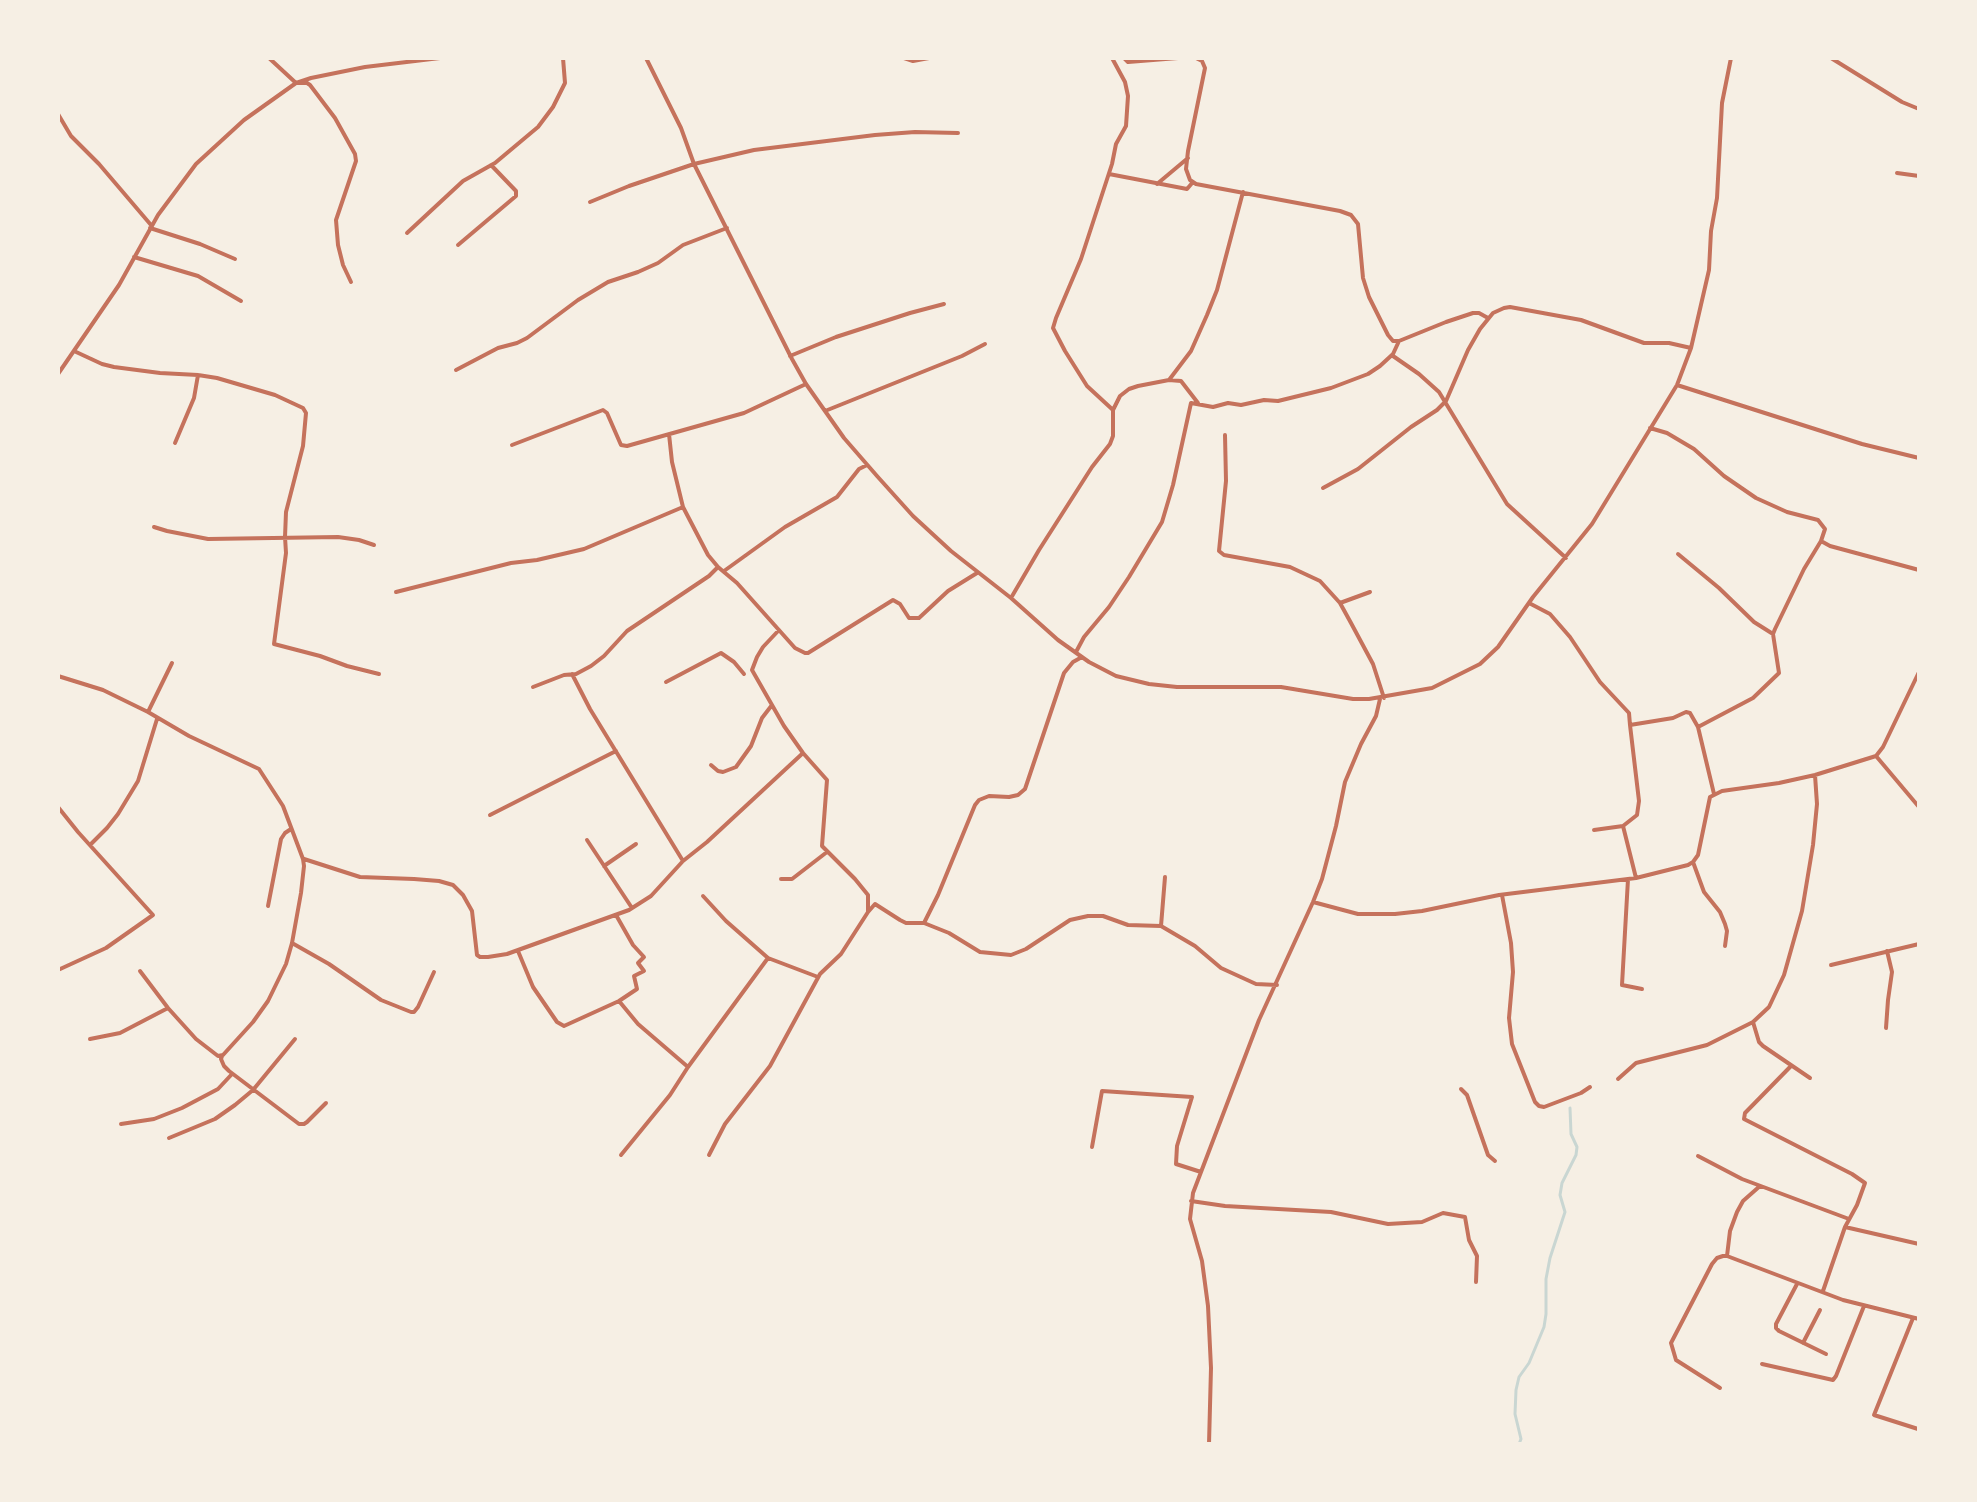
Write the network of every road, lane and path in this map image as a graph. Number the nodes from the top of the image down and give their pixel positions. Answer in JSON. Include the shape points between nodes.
{"nodes":[{"id":1,"x":269,"y":58,"type":"edge"},
{"id":2,"x":377,"y":58,"type":"edge"},
{"id":3,"x":440,"y":58,"type":"edge"},
{"id":4,"x":563,"y":58,"type":"edge"},
{"id":5,"x":646,"y":58,"type":"edge"},
{"id":6,"x":904,"y":58,"type":"edge"},
{"id":7,"x":929,"y":58,"type":"edge"},
{"id":8,"x":1112,"y":58,"type":"edge"},
{"id":9,"x":1124,"y":58,"type":"edge"},
{"id":10,"x":1178,"y":58,"type":"edge"},
{"id":11,"x":1196,"y":58,"type":"edge"},
{"id":12,"x":1731,"y":58,"type":"edge"},
{"id":13,"x":1831,"y":58,"type":"edge"},
{"id":14,"x":378,"y":65,"type":"junction"},
{"id":15,"x":296,"y":83,"type":"junction"},
{"id":16,"x":1919,"y":109,"type":"edge"},
{"id":17,"x":58,"y":114,"type":"edge"},
{"id":18,"x":958,"y":133,"type":"dead end"},
{"id":19,"x":1188,"y":158,"type":"junction"},
{"id":20,"x":694,"y":164,"type":"junction"},
{"id":21,"x":491,"y":165,"type":"junction"},
{"id":22,"x":1897,"y":173,"type":"dead end"},
{"id":23,"x":1109,"y":174,"type":"junction"},
{"id":24,"x":1919,"y":176,"type":"edge"},
{"id":25,"x":1193,"y":182,"type":"junction"},
{"id":26,"x":1157,"y":184,"type":"junction"},
{"id":27,"x":1243,"y":192,"type":"junction"},
{"id":28,"x":590,"y":202,"type":"dead end"},
{"id":29,"x":151,"y":227,"type":"junction"},
{"id":30,"x":727,"y":228,"type":"junction"},
{"id":31,"x":407,"y":233,"type":"dead end"},
{"id":32,"x":458,"y":245,"type":"dead end"},
{"id":33,"x":134,"y":257,"type":"junction"},
{"id":34,"x":235,"y":259,"type":"dead end"},
{"id":35,"x":351,"y":282,"type":"dead end"},
{"id":36,"x":241,"y":301,"type":"dead end"},
{"id":37,"x":944,"y":304,"type":"dead end"},
{"id":38,"x":1488,"y":318,"type":"junction"},
{"id":39,"x":1399,"y":341,"type":"junction"},
{"id":40,"x":985,"y":344,"type":"dead end"},
{"id":41,"x":1691,"y":348,"type":"junction"},
{"id":42,"x":74,"y":351,"type":"junction"},
{"id":43,"x":790,"y":356,"type":"junction"},
{"id":44,"x":1392,"y":356,"type":"junction"},
{"id":45,"x":456,"y":370,"type":"dead end"},
{"id":46,"x":58,"y":374,"type":"edge"},
{"id":47,"x":198,"y":375,"type":"junction"},
{"id":48,"x":1169,"y":380,"type":"junction"},
{"id":49,"x":806,"y":384,"type":"junction"},
{"id":50,"x":1677,"y":385,"type":"junction"},
{"id":51,"x":1446,"y":401,"type":"junction"},
{"id":52,"x":1199,"y":404,"type":"junction"},
{"id":53,"x":1113,"y":410,"type":"junction"},
{"id":54,"x":825,"y":411,"type":"junction"},
{"id":55,"x":1649,"y":428,"type":"junction"},
{"id":56,"x":669,"y":434,"type":"junction"},
{"id":57,"x":1225,"y":435,"type":"dead end"},
{"id":58,"x":175,"y":443,"type":"dead end"},
{"id":59,"x":512,"y":445,"type":"dead end"},
{"id":60,"x":1919,"y":458,"type":"edge"},
{"id":61,"x":867,"y":465,"type":"junction"},
{"id":62,"x":1323,"y":488,"type":"dead end"},
{"id":63,"x":683,"y":507,"type":"junction"},
{"id":64,"x":154,"y":527,"type":"dead end"},
{"id":65,"x":285,"y":537,"type":"junction"},
{"id":66,"x":1821,"y":541,"type":"junction"},
{"id":67,"x":374,"y":545,"type":"dead end"},
{"id":68,"x":1678,"y":554,"type":"dead end"},
{"id":69,"x":1566,"y":558,"type":"junction"},
{"id":70,"x":718,"y":567,"type":"junction"},
{"id":71,"x":1919,"y":570,"type":"edge"},
{"id":72,"x":724,"y":571,"type":"junction"},
{"id":73,"x":977,"y":573,"type":"junction"},
{"id":74,"x":396,"y":592,"type":"dead end"},
{"id":75,"x":1370,"y":592,"type":"dead end"},
{"id":76,"x":1011,"y":598,"type":"junction"},
{"id":77,"x":1340,"y":603,"type":"junction"},
{"id":78,"x":1529,"y":603,"type":"junction"},
{"id":79,"x":779,"y":630,"type":"junction"},
{"id":80,"x":1773,"y":634,"type":"junction"},
{"id":81,"x":1076,"y":652,"type":"junction"},
{"id":82,"x":1082,"y":657,"type":"junction"},
{"id":83,"x":172,"y":663,"type":"dead end"},
{"id":84,"x":1919,"y":672,"type":"edge"},
{"id":85,"x":379,"y":674,"type":"dead end"},
{"id":86,"x":572,"y":674,"type":"junction"},
{"id":87,"x":744,"y":674,"type":"dead end"},
{"id":88,"x":58,"y":676,"type":"edge"},
{"id":89,"x":666,"y":682,"type":"dead end"},
{"id":90,"x":533,"y":687,"type":"dead end"},
{"id":91,"x":1382,"y":698,"type":"junction"},
{"id":92,"x":772,"y":705,"type":"junction"},
{"id":93,"x":148,"y":712,"type":"junction"},
{"id":94,"x":157,"y":718,"type":"junction"},
{"id":95,"x":1630,"y":725,"type":"junction"},
{"id":96,"x":1698,"y":727,"type":"junction"},
{"id":97,"x":616,"y":751,"type":"junction"},
{"id":98,"x":803,"y":753,"type":"junction"},
{"id":99,"x":1876,"y":756,"type":"junction"},
{"id":100,"x":711,"y":765,"type":"dead end"},
{"id":101,"x":1815,"y":775,"type":"junction"},
{"id":102,"x":1714,"y":794,"type":"junction"},
{"id":103,"x":58,"y":807,"type":"edge"},
{"id":104,"x":1919,"y":807,"type":"edge"},
{"id":105,"x":490,"y":815,"type":"dead end"},
{"id":106,"x":1623,"y":826,"type":"junction"},
{"id":107,"x":291,"y":829,"type":"junction"},
{"id":108,"x":1594,"y":830,"type":"dead end"},
{"id":109,"x":587,"y":840,"type":"dead end"},
{"id":110,"x":636,"y":844,"type":"dead end"},
{"id":111,"x":90,"y":845,"type":"junction"},
{"id":112,"x":827,"y":852,"type":"junction"},
{"id":113,"x":303,"y":859,"type":"junction"},
{"id":114,"x":683,"y":861,"type":"junction"},
{"id":115,"x":1693,"y":862,"type":"junction"},
{"id":116,"x":604,"y":866,"type":"junction"},
{"id":117,"x":1165,"y":877,"type":"dead end"},
{"id":118,"x":1636,"y":878,"type":"junction"},
{"id":119,"x":781,"y":879,"type":"dead end"},
{"id":120,"x":1628,"y":879,"type":"junction"},
{"id":121,"x":1502,"y":895,"type":"junction"},
{"id":122,"x":703,"y":896,"type":"dead end"},
{"id":123,"x":1313,"y":902,"type":"junction"},
{"id":124,"x":268,"y":906,"type":"dead end"},
{"id":125,"x":632,"y":908,"type":"junction"},
{"id":126,"x":868,"y":912,"type":"junction"},
{"id":127,"x":616,"y":915,"type":"junction"},
{"id":128,"x":924,"y":923,"type":"junction"},
{"id":129,"x":1161,"y":926,"type":"junction"},
{"id":130,"x":292,"y":943,"type":"junction"},
{"id":131,"x":1919,"y":944,"type":"edge"},
{"id":132,"x":1725,"y":946,"type":"dead end"},
{"id":133,"x":518,"y":951,"type":"junction"},
{"id":134,"x":1887,"y":951,"type":"junction"},
{"id":135,"x":768,"y":958,"type":"junction"},
{"id":136,"x":1831,"y":965,"type":"dead end"},
{"id":137,"x":58,"y":970,"type":"edge"},
{"id":138,"x":140,"y":971,"type":"dead end"},
{"id":139,"x":434,"y":972,"type":"dead end"},
{"id":140,"x":818,"y":977,"type":"junction"},
{"id":141,"x":1277,"y":985,"type":"junction"},
{"id":142,"x":1642,"y":989,"type":"dead end"},
{"id":143,"x":619,"y":1001,"type":"junction"},
{"id":144,"x":168,"y":1008,"type":"junction"},
{"id":145,"x":1753,"y":1022,"type":"junction"},
{"id":146,"x":1886,"y":1028,"type":"dead end"},
{"id":147,"x":90,"y":1039,"type":"dead end"},
{"id":148,"x":295,"y":1039,"type":"dead end"},
{"id":149,"x":223,"y":1055,"type":"junction"},
{"id":150,"x":1791,"y":1066,"type":"junction"},
{"id":151,"x":688,"y":1067,"type":"junction"},
{"id":152,"x":232,"y":1074,"type":"junction"},
{"id":153,"x":1810,"y":1078,"type":"dead end"},
{"id":154,"x":1618,"y":1079,"type":"dead end"},
{"id":155,"x":1590,"y":1087,"type":"dead end"},
{"id":156,"x":1461,"y":1089,"type":"dead end"},
{"id":157,"x":253,"y":1090,"type":"junction"},
{"id":158,"x":326,"y":1103,"type":"dead end"},
{"id":159,"x":121,"y":1124,"type":"dead end"},
{"id":160,"x":169,"y":1138,"type":"dead end"},
{"id":161,"x":1092,"y":1147,"type":"dead end"},
{"id":162,"x":621,"y":1155,"type":"dead end"},
{"id":163,"x":709,"y":1155,"type":"dead end"},
{"id":164,"x":1698,"y":1156,"type":"dead end"},
{"id":165,"x":1495,"y":1161,"type":"dead end"},
{"id":166,"x":1201,"y":1172,"type":"junction"},
{"id":167,"x":1760,"y":1186,"type":"junction"},
{"id":168,"x":1191,"y":1201,"type":"junction"},
{"id":169,"x":1849,"y":1219,"type":"junction"},
{"id":170,"x":1845,"y":1227,"type":"junction"},
{"id":171,"x":1919,"y":1244,"type":"edge"},
{"id":172,"x":1727,"y":1256,"type":"junction"},
{"id":173,"x":1476,"y":1282,"type":"dead end"},
{"id":174,"x":1797,"y":1284,"type":"junction"},
{"id":175,"x":1823,"y":1291,"type":"junction"},
{"id":176,"x":1864,"y":1306,"type":"junction"},
{"id":177,"x":1820,"y":1310,"type":"dead end"},
{"id":178,"x":1916,"y":1318,"type":"edge"},
{"id":179,"x":1803,"y":1343,"type":"junction"},
{"id":180,"x":1826,"y":1354,"type":"dead end"},
{"id":181,"x":1762,"y":1364,"type":"dead end"},
{"id":182,"x":1720,"y":1388,"type":"dead end"},
{"id":183,"x":1918,"y":1429,"type":"edge"},
{"id":184,"x":1209,"y":1444,"type":"edge"}],
"edges":[{"from":1,"to":15,"type":"street"},
{"from":2,"to":14,"type":"street"},
{"from":3,"to":14,"type":"street"},
{"from":4,"to":21,"type":"street","via":[[565,83],[553,107],[538,127]]},
{"from":5,"to":20,"type":"street"},
{"from":6,"to":7,"type":"street"},
{"from":8,"to":23,"type":"street","via":[[1125,82],[1128,113]]},
{"from":9,"to":10,"type":"street"},
{"from":11,"to":19,"type":"street","via":[[1205,68]]},
{"from":12,"to":41,"type":"street","via":[[1722,103],[1709,270]]},
{"from":13,"to":16,"type":"street"},
{"from":14,"to":15,"type":"street"},
{"from":15,"to":29,"type":"street","via":[[196,164]]},
{"from":15,"to":35,"type":"street","via":[[310,85],[355,154],[336,220]]},
{"from":17,"to":29,"type":"street"},
{"from":18,"to":20,"type":"street","via":[[847,138]]},
{"from":19,"to":25,"type":"street"},
{"from":19,"to":26,"type":"street"},
{"from":20,"to":28,"type":"street"},
{"from":20,"to":30,"type":"street"},
{"from":21,"to":31,"type":"street","via":[[463,181]]},
{"from":21,"to":32,"type":"street","via":[[516,196]]},
{"from":22,"to":24,"type":"street"},
{"from":23,"to":26,"type":"street"},
{"from":23,"to":53,"type":"street","via":[[1053,328],[1087,386]]},
{"from":25,"to":26,"type":"street","via":[[1187,189]]},
{"from":25,"to":27,"type":"street"},
{"from":27,"to":39,"type":"street","via":[[1351,215],[1358,224],[1369,297],[1388,335]]},
{"from":27,"to":48,"type":"street","via":[[1207,315],[1191,351]]},
{"from":29,"to":33,"type":"street"},
{"from":29,"to":34,"type":"street"},
{"from":30,"to":43,"type":"street"},
{"from":30,"to":45,"type":"street","via":[[608,282],[527,338]]},
{"from":33,"to":36,"type":"street","via":[[198,276]]},
{"from":33,"to":42,"type":"street"},
{"from":37,"to":43,"type":"street"},
{"from":38,"to":39,"type":"street","via":[[1473,313]]},
{"from":38,"to":41,"type":"street","via":[[1510,307],[1581,320],[1644,343]]},
{"from":38,"to":51,"type":"street"},
{"from":39,"to":44,"type":"street"},
{"from":40,"to":54,"type":"street"},
{"from":41,"to":50,"type":"street"},
{"from":42,"to":46,"type":"street"},
{"from":42,"to":47,"type":"street","via":[[114,367]]},
{"from":43,"to":49,"type":"street"},
{"from":44,"to":51,"type":"street"},
{"from":44,"to":52,"type":"street","via":[[1368,374],[1331,388],[1278,401]]},
{"from":47,"to":58,"type":"street"},
{"from":47,"to":65,"type":"street","via":[[275,395],[306,413]]},
{"from":48,"to":52,"type":"street","via":[[1181,381]]},
{"from":48,"to":53,"type":"street","via":[[1129,389]]},
{"from":49,"to":54,"type":"street"},
{"from":49,"to":56,"type":"street","via":[[744,413]]},
{"from":50,"to":55,"type":"street"},
{"from":50,"to":60,"type":"street"},
{"from":51,"to":62,"type":"street","via":[[1358,469]]},
{"from":51,"to":69,"type":"street","via":[[1507,504]]},
{"from":52,"to":81,"type":"street","via":[[1191,403],[1162,522]]},
{"from":53,"to":76,"type":"street","via":[[1110,444]]},
{"from":54,"to":61,"type":"street"},
{"from":55,"to":66,"type":"street","via":[[1694,449],[1756,498],[1818,520],[1825,529]]},
{"from":55,"to":69,"type":"street"},
{"from":56,"to":59,"type":"street","via":[[623,446],[603,410]]},
{"from":56,"to":63,"type":"street"},
{"from":57,"to":77,"type":"street","via":[[1219,551],[1290,567],[1320,581]]},
{"from":61,"to":72,"type":"street","via":[[837,497]]},
{"from":61,"to":73,"type":"street","via":[[913,516]]},
{"from":63,"to":70,"type":"street"},
{"from":63,"to":74,"type":"street","via":[[584,549]]},
{"from":64,"to":65,"type":"street","via":[[208,539]]},
{"from":65,"to":67,"type":"street","via":[[338,537]]},
{"from":65,"to":85,"type":"street","via":[[274,644]]},
{"from":66,"to":71,"type":"street"},
{"from":66,"to":80,"type":"street"},
{"from":68,"to":80,"type":"street"},
{"from":69,"to":78,"type":"street"},
{"from":70,"to":72,"type":"street"},
{"from":70,"to":86,"type":"street","via":[[627,631],[591,666]]},
{"from":72,"to":79,"type":"street"},
{"from":73,"to":76,"type":"street"},
{"from":73,"to":79,"type":"street","via":[[917,619],[909,618],[893,600],[808,653],[799,651]]},
{"from":75,"to":77,"type":"street"},
{"from":76,"to":81,"type":"street"},
{"from":77,"to":91,"type":"street","via":[[1373,664]]},
{"from":78,"to":91,"type":"street","via":[[1480,664],[1432,688]]},
{"from":78,"to":95,"type":"street","via":[[1550,614],[1570,637],[1629,713]]},
{"from":79,"to":92,"type":"street","via":[[752,670]]},
{"from":80,"to":96,"type":"street","via":[[1779,673],[1753,698]]},
{"from":81,"to":82,"type":"street"},
{"from":82,"to":91,"type":"street","via":[[1116,676],[1149,684],[1281,687],[1353,699]]},
{"from":82,"to":128,"type":"street","via":[[1064,673],[1025,789],[1009,797],[989,796],[975,805]]},
{"from":83,"to":93,"type":"street"},
{"from":84,"to":99,"type":"street"},
{"from":86,"to":90,"type":"street"},
{"from":86,"to":97,"type":"street"},
{"from":87,"to":89,"type":"street","via":[[721,653]]},
{"from":88,"to":93,"type":"street"},
{"from":91,"to":123,"type":"street","via":[[1345,782]]},
{"from":92,"to":98,"type":"street"},
{"from":92,"to":100,"type":"street","via":[[736,767],[723,772]]},
{"from":93,"to":94,"type":"street"},
{"from":94,"to":107,"type":"street","via":[[259,769]]},
{"from":94,"to":111,"type":"street","via":[[138,781]]},
{"from":95,"to":96,"type":"street","via":[[1686,712]]},
{"from":95,"to":106,"type":"street","via":[[1638,811]]},
{"from":96,"to":102,"type":"street"},
{"from":97,"to":105,"type":"street"},
{"from":97,"to":114,"type":"street"},
{"from":98,"to":112,"type":"street","via":[[827,780],[822,846]]},
{"from":98,"to":114,"type":"street"},
{"from":99,"to":101,"type":"street"},
{"from":99,"to":104,"type":"street"},
{"from":101,"to":102,"type":"street"},
{"from":101,"to":145,"type":"street","via":[[1817,804],[1802,911],[1777,993]]},
{"from":102,"to":115,"type":"street","via":[[1708,799]]},
{"from":103,"to":111,"type":"street"},
{"from":106,"to":108,"type":"street"},
{"from":106,"to":118,"type":"street"},
{"from":107,"to":113,"type":"street"},
{"from":107,"to":124,"type":"street","via":[[281,839]]},
{"from":109,"to":116,"type":"street"},
{"from":110,"to":116,"type":"street"},
{"from":111,"to":137,"type":"street","via":[[153,915],[106,948]]},
{"from":112,"to":119,"type":"street","via":[[792,879]]},
{"from":112,"to":126,"type":"street","via":[[868,895]]},
{"from":113,"to":130,"type":"street"},
{"from":113,"to":133,"type":"street","via":[[352,876],[453,885],[472,911],[477,955]]},
{"from":114,"to":125,"type":"street","via":[[651,896]]},
{"from":115,"to":118,"type":"street"},
{"from":115,"to":132,"type":"street","via":[[1725,924]]},
{"from":116,"to":125,"type":"street"},
{"from":117,"to":129,"type":"street"},
{"from":118,"to":120,"type":"street"},
{"from":120,"to":121,"type":"street"},
{"from":120,"to":142,"type":"street","via":[[1622,985]]},
{"from":121,"to":123,"type":"street","via":[[1395,914],[1358,914]]},
{"from":121,"to":155,"type":"street","via":[[1513,972],[1512,1044],[1535,1102],[1544,1107]]},
{"from":122,"to":135,"type":"street"},
{"from":123,"to":141,"type":"street"},
{"from":125,"to":127,"type":"street"},
{"from":126,"to":128,"type":"street","via":[[875,904],[906,923]]},
{"from":126,"to":140,"type":"street","via":[[841,954]]},
{"from":127,"to":133,"type":"street"},
{"from":127,"to":143,"type":"street","via":[[644,957],[638,963],[644,971],[634,976],[637,989]]},
{"from":128,"to":129,"type":"street","via":[[980,952],[1011,955],[1070,920],[1088,916]]},
{"from":129,"to":141,"type":"street","via":[[1221,968],[1256,984]]},
{"from":130,"to":139,"type":"street","via":[[381,1000],[411,1012]]},
{"from":130,"to":149,"type":"street","via":[[268,1001]]},
{"from":131,"to":134,"type":"street"},
{"from":133,"to":143,"type":"street","via":[[533,987],[564,1026]]},
{"from":134,"to":136,"type":"street"},
{"from":134,"to":146,"type":"street","via":[[1892,972]]},
{"from":135,"to":140,"type":"street"},
{"from":135,"to":151,"type":"street"},
{"from":138,"to":144,"type":"street"},
{"from":140,"to":163,"type":"street","via":[[770,1066],[725,1124]]},
{"from":141,"to":166,"type":"street"},
{"from":143,"to":151,"type":"street"},
{"from":144,"to":147,"type":"street","via":[[120,1033]]},
{"from":144,"to":149,"type":"street","via":[[196,1039]]},
{"from":145,"to":150,"type":"street","via":[[1759,1042]]},
{"from":145,"to":154,"type":"street","via":[[1707,1045],[1636,1063]]},
{"from":148,"to":157,"type":"street"},
{"from":149,"to":152,"type":"street"},
{"from":150,"to":153,"type":"street"},
{"from":150,"to":169,"type":"street","via":[[1744,1118],[1862,1180],[1864,1187]]},
{"from":151,"to":162,"type":"street"},
{"from":152,"to":157,"type":"street"},
{"from":152,"to":159,"type":"street","via":[[218,1089],[168,1115]]},
{"from":156,"to":165,"type":"street"},
{"from":157,"to":158,"type":"street","via":[[301,1125]]},
{"from":157,"to":160,"type":"street","via":[[215,1119]]},
{"from":161,"to":166,"type":"street","via":[[1102,1091],[1192,1097],[1176,1164]]},
{"from":164,"to":167,"type":"street"},
{"from":166,"to":168,"type":"street"},
{"from":167,"to":169,"type":"street"},
{"from":167,"to":172,"type":"street","via":[[1737,1212]]},
{"from":168,"to":173,"type":"street","via":[[1331,1212],[1388,1224],[1422,1222],[1443,1213],[1465,1217],[1477,1256]]},
{"from":168,"to":184,"type":"street","via":[[1208,1306]]},
{"from":169,"to":170,"type":"street"},
{"from":170,"to":171,"type":"street"},
{"from":170,"to":175,"type":"street"},
{"from":172,"to":174,"type":"street"},
{"from":172,"to":182,"type":"street","via":[[1712,1264],[1671,1343],[1676,1360]]},
{"from":174,"to":175,"type":"street"},
{"from":174,"to":179,"type":"street","via":[[1776,1328]]},
{"from":175,"to":176,"type":"street"},
{"from":176,"to":178,"type":"street"},
{"from":176,"to":181,"type":"street","via":[[1833,1380]]},
{"from":177,"to":179,"type":"street"},
{"from":178,"to":183,"type":"street","via":[[1874,1415]]},
{"from":179,"to":180,"type":"street"}]}
